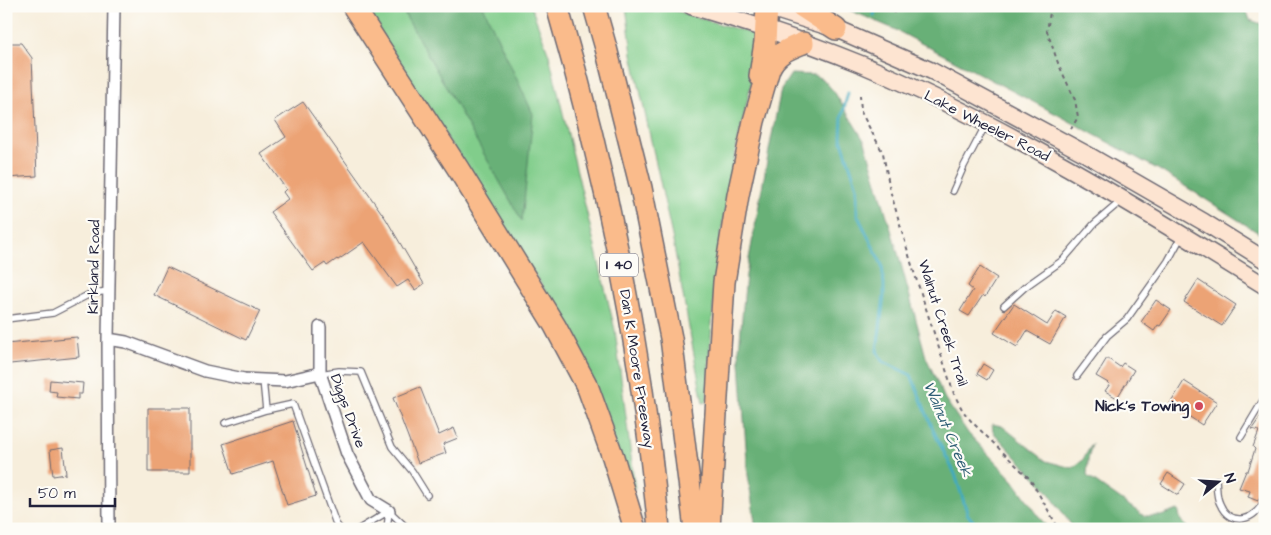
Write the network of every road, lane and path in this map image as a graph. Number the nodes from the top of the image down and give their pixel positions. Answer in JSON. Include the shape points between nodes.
{"nodes":[{"id":1,"x":114,"y":6,"type":"edge"},
{"id":2,"x":353,"y":6,"type":"edge"},
{"id":3,"x":557,"y":6,"type":"edge"},
{"id":4,"x":594,"y":6,"type":"edge"},
{"id":5,"x":692,"y":6,"type":"edge"},
{"id":6,"x":801,"y":6,"type":"edge"},
{"id":7,"x":897,"y":6,"type":"edge"},
{"id":8,"x":1051,"y":6,"type":"edge"},
{"id":9,"x":766,"y":12,"type":"edge"},
{"id":10,"x":894,"y":13,"type":"dead end"},
{"id":11,"x":836,"y":29,"type":"junction"},
{"id":12,"x":803,"y":42,"type":"junction"},
{"id":13,"x":860,"y":95,"type":"dead end"},
{"id":14,"x":754,"y":121,"type":"junction"},
{"id":15,"x":986,"y":124,"type":"junction"},
{"id":16,"x":1071,"y":129,"type":"dead end"},
{"id":17,"x":953,"y":191,"type":"dead end"},
{"id":18,"x":1122,"y":199,"type":"junction"},
{"id":19,"x":1182,"y":236,"type":"junction"},
{"id":20,"x":1265,"y":260,"type":"edge"},
{"id":21,"x":1265,"y":286,"type":"edge"},
{"id":22,"x":109,"y":291,"type":"junction"},
{"id":23,"x":1004,"y":306,"type":"dead end"},
{"id":24,"x":6,"y":318,"type":"edge"},
{"id":25,"x":320,"y":327,"type":"dead end"},
{"id":26,"x":108,"y":339,"type":"junction"},
{"id":27,"x":320,"y":374,"type":"junction"},
{"id":28,"x":1077,"y":376,"type":"dead end"},
{"id":29,"x":263,"y":380,"type":"junction"},
{"id":30,"x":1265,"y":397,"type":"edge"},
{"id":31,"x":266,"y":410,"type":"junction"},
{"id":32,"x":225,"y":423,"type":"dead end"},
{"id":33,"x":1240,"y":437,"type":"dead end"},
{"id":34,"x":1216,"y":480,"type":"dead end"},
{"id":35,"x":427,"y":495,"type":"dead end"},
{"id":36,"x":1265,"y":498,"type":"edge"},
{"id":37,"x":389,"y":511,"type":"junction"},
{"id":38,"x":109,"y":529,"type":"edge"},
{"id":39,"x":340,"y":529,"type":"edge"},
{"id":40,"x":360,"y":529,"type":"edge"},
{"id":41,"x":387,"y":529,"type":"edge"},
{"id":42,"x":408,"y":529,"type":"edge"},
{"id":43,"x":635,"y":529,"type":"edge"},
{"id":44,"x":659,"y":529,"type":"edge"},
{"id":45,"x":694,"y":529,"type":"edge"},
{"id":46,"x":710,"y":529,"type":"edge"},
{"id":47,"x":1059,"y":529,"type":"edge"}],
"edges":[{"from":1,"to":22,"type":"street","name":"Kirkland Road"},
{"from":2,"to":43,"type":"highway","via":[[555,326],[588,388]]},
{"from":3,"to":44,"type":"highway","name":"Dan K Moore Freeway","number":"I 40","via":[[596,156],[621,273],[643,398]]},
{"from":4,"to":45,"type":"highway","number":"I 40","via":[[641,188],[671,338]]},
{"from":5,"to":9,"type":"main road","name":"Lake Wheeler Road"},
{"from":6,"to":11,"type":"highway"},
{"from":7,"to":10,"type":"path"},
{"from":8,"to":16,"type":"path","via":[[1047,31],[1075,100],[1078,117]]},
{"from":9,"to":11,"type":"main road","name":"Lake Wheeler Road"},
{"from":9,"to":12,"type":"main road","name":"Lake Wheeler Road"},
{"from":9,"to":14,"type":"highway"},
{"from":11,"to":20,"type":"main road","name":"Lake Wheeler Road","via":[[932,71],[1086,154]]},
{"from":12,"to":14,"type":"highway","via":[[783,51],[772,61]]},
{"from":12,"to":15,"type":"main road","name":"Lake Wheeler Road","via":[[863,65]]},
{"from":13,"to":47,"type":"path","name":"Walnut Creek Trail","via":[[861,112],[883,153],[890,190],[954,394],[972,422],[1030,479]]},
{"from":14,"to":46,"type":"highway","via":[[724,282]]},
{"from":15,"to":17,"type":"lane"},
{"from":15,"to":18,"type":"main road","name":"Lake Wheeler Road"},
{"from":18,"to":19,"type":"main road","name":"Lake Wheeler Road"},
{"from":18,"to":23,"type":"lane","via":[[1094,224],[1063,260],[1024,287]]},
{"from":19,"to":21,"type":"main road","name":"Lake Wheeler Road"},
{"from":19,"to":28,"type":"lane","via":[[1127,319],[1107,336]]},
{"from":22,"to":24,"type":"lane","via":[[93,293],[53,313]]},
{"from":22,"to":26,"type":"street","name":"Kirkland Road"},
{"from":25,"to":27,"type":"street"},
{"from":26,"to":29,"type":"street","name":"Diggs Drive","via":[[126,342],[205,371]]},
{"from":26,"to":38,"type":"street","name":"Kirkland Road"},
{"from":27,"to":29,"type":"street","name":"Diggs Drive","via":[[284,381]]},
{"from":27,"to":35,"type":"lane","via":[[361,372],[392,447]]},
{"from":27,"to":37,"type":"street","name":"Diggs Drive","via":[[347,454],[371,500]]},
{"from":29,"to":31,"type":"lane"},
{"from":30,"to":33,"type":"lane"},
{"from":31,"to":32,"type":"lane"},
{"from":31,"to":39,"type":"lane","via":[[293,404]]},
{"from":34,"to":36,"type":"lane","via":[[1219,503],[1236,518],[1251,517],[1262,508]]},
{"from":37,"to":40,"type":"lane"},
{"from":37,"to":41,"type":"lane"},
{"from":37,"to":42,"type":"lane"}]}
